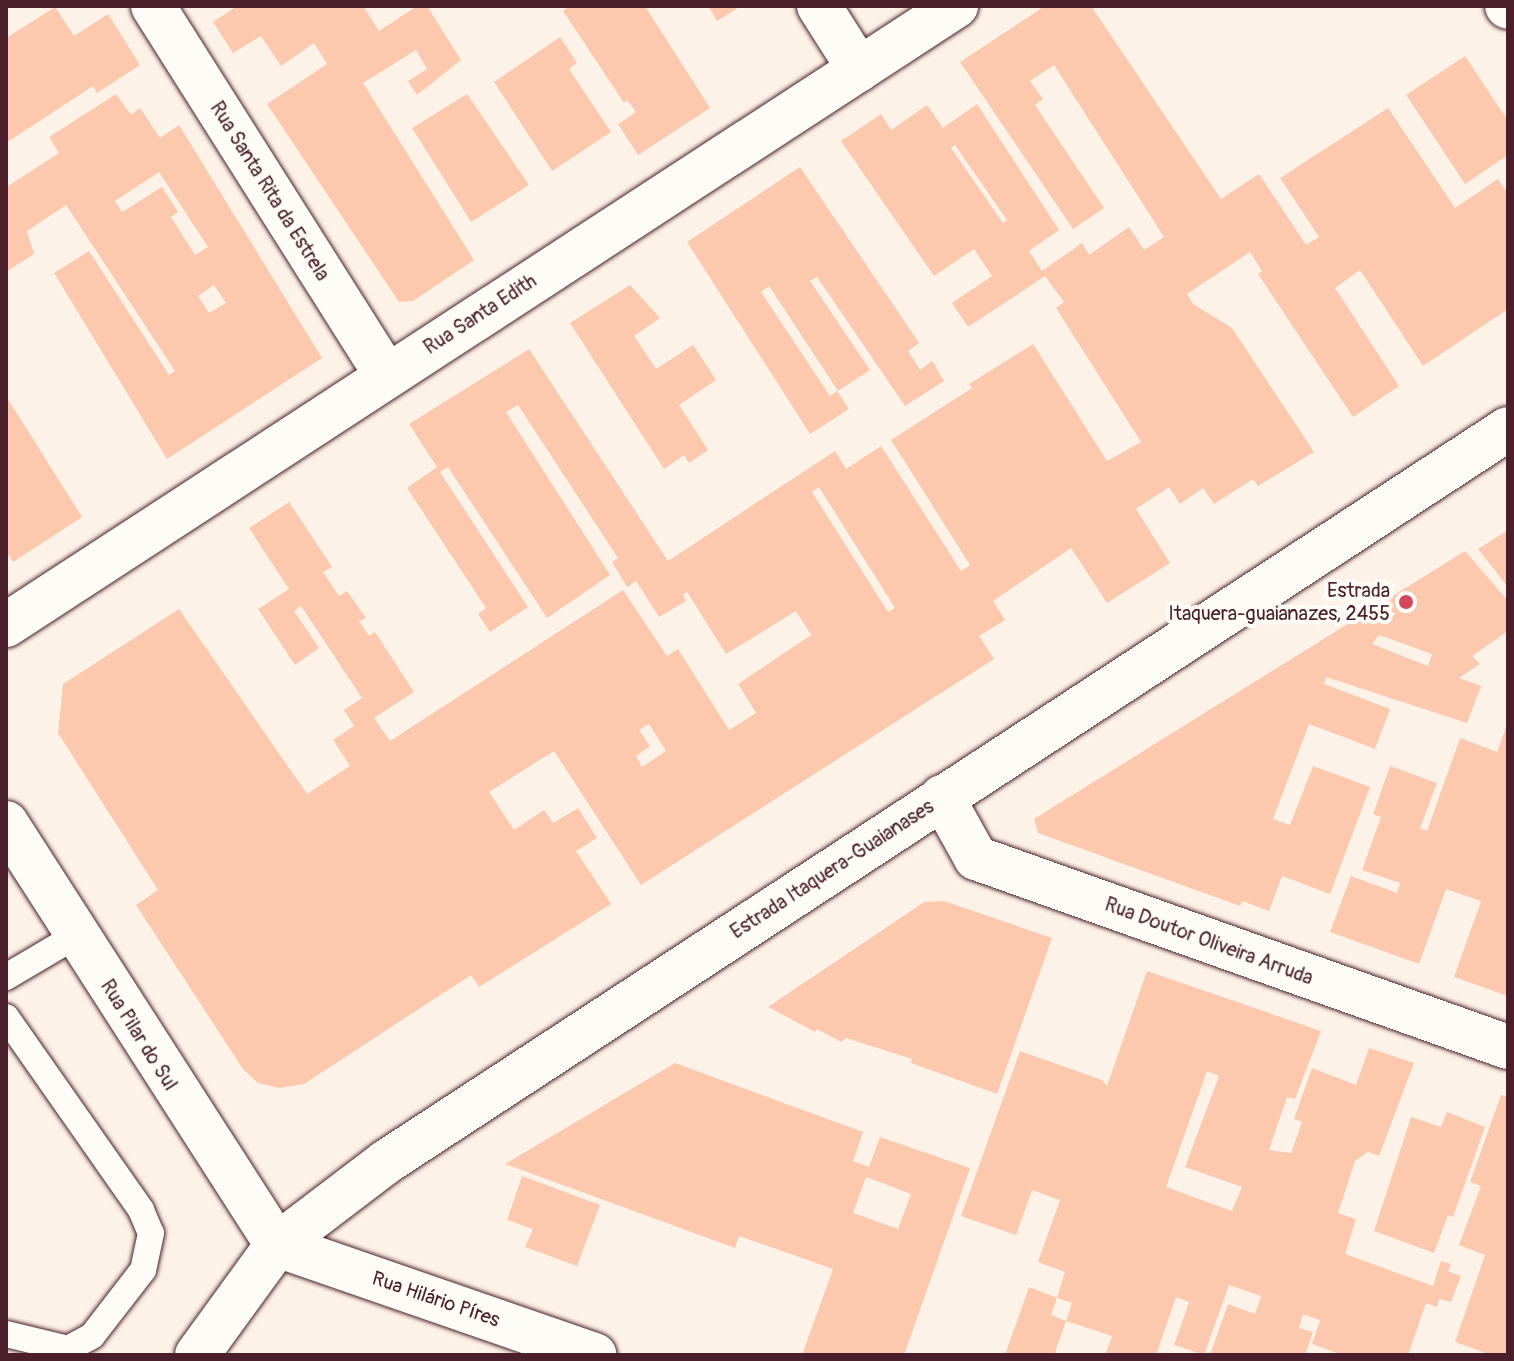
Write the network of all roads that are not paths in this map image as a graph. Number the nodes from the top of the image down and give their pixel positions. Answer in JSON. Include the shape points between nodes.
{"nodes":[{"id":1,"x":153,"y":6,"type":"edge"},
{"id":2,"x":819,"y":6,"type":"edge"},
{"id":3,"x":956,"y":6,"type":"edge"},
{"id":4,"x":859,"y":69,"type":"junction"},
{"id":5,"x":386,"y":375,"type":"junction"},
{"id":6,"x":1508,"y":429,"type":"edge"},
{"id":7,"x":6,"y":625,"type":"edge"},
{"id":8,"x":942,"y":797,"type":"junction"},
{"id":9,"x":6,"y":823,"type":"edge"},
{"id":10,"x":77,"y":935,"type":"junction"},
{"id":11,"x":6,"y":977,"type":"edge"},
{"id":12,"x":6,"y":1017,"type":"edge"},
{"id":13,"x":1508,"y":1047,"type":"edge"},
{"id":14,"x":277,"y":1245,"type":"junction"},
{"id":15,"x":6,"y":1334,"type":"edge"},
{"id":16,"x":197,"y":1355,"type":"edge"},
{"id":17,"x":595,"y":1355,"type":"edge"}],
"edges":[{"from":1,"to":5,"type":"street","name":"Rua Santa Rita da Estrela"},
{"from":2,"to":4,"type":"street"},
{"from":3,"to":4,"type":"street","name":"Rua Santa Edith"},
{"from":4,"to":5,"type":"street","name":"Rua Santa Edith"},
{"from":5,"to":7,"type":"street","name":"Rua Santa Edith"},
{"from":6,"to":8,"type":"street","name":"Estrada Itaquera-Guaianases"},
{"from":8,"to":13,"type":"street","name":"Rua Doutor Oliveira Arruda","via":[[976,858]]},
{"from":8,"to":14,"type":"street","name":"Estrada Itaquera-Guaianases","via":[[386,1162]]},
{"from":9,"to":10,"type":"street","name":"Rua Pilar do Sul"},
{"from":10,"to":11,"type":"lane"},
{"from":10,"to":14,"type":"street","name":"Rua Pilar do Sul"},
{"from":12,"to":15,"type":"lane","via":[[141,1210],[151,1233],[143,1270],[92,1336],[68,1349]]},
{"from":14,"to":16,"type":"street","name":"Estrada Itaquera-Guaianases"},
{"from":14,"to":17,"type":"street","name":"Rua Hilário Píres"}]}
